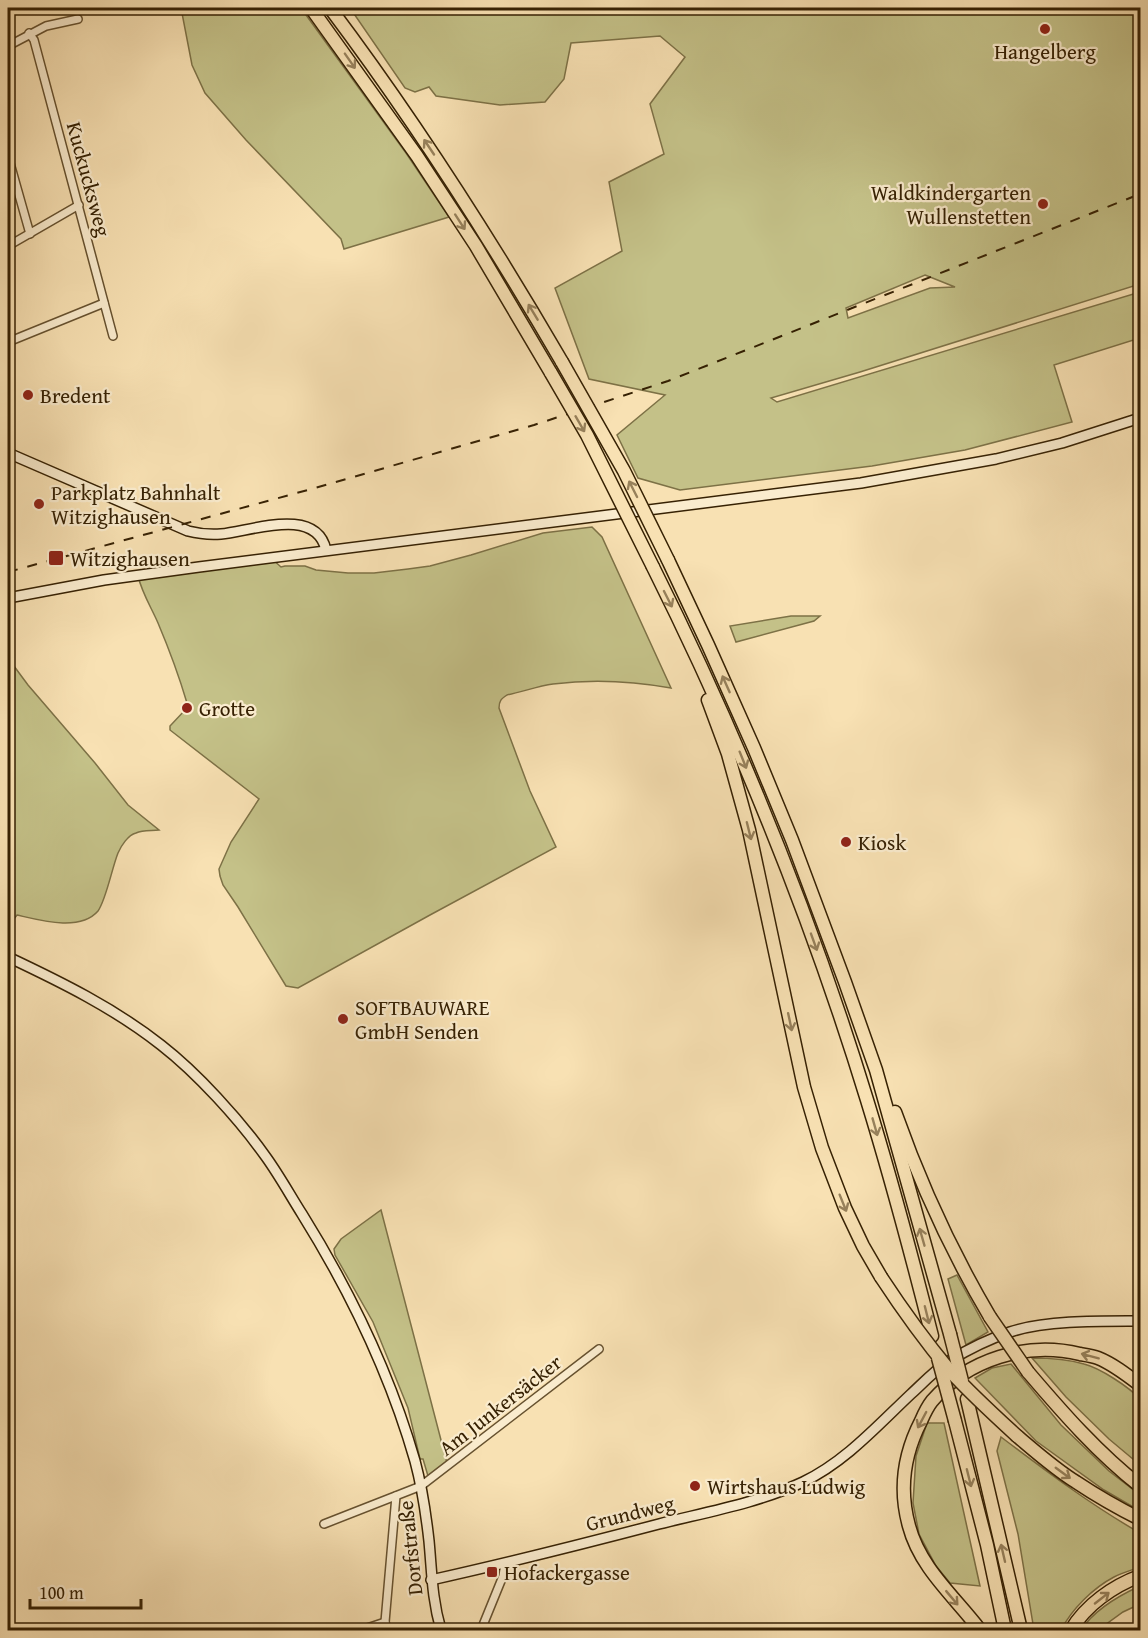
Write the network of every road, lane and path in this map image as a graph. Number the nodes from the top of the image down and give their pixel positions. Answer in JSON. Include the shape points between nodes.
{"nodes":[{"id":1,"x":330,"y":8,"type":"edge"},
{"id":2,"x":313,"y":10,"type":"edge"},
{"id":3,"x":78,"y":19,"type":"dead end"},
{"id":4,"x":29,"y":33,"type":"junction"},
{"id":5,"x":8,"y":45,"type":"edge"},
{"id":6,"x":8,"y":156,"type":"edge"},
{"id":7,"x":79,"y":205,"type":"junction"},
{"id":8,"x":30,"y":234,"type":"junction"},
{"id":9,"x":8,"y":246,"type":"edge"},
{"id":10,"x":104,"y":303,"type":"junction"},
{"id":11,"x":113,"y":336,"type":"dead end"},
{"id":12,"x":8,"y":342,"type":"edge"},
{"id":13,"x":1140,"y":418,"type":"edge"},
{"id":14,"x":8,"y":453,"type":"edge"},
{"id":15,"x":326,"y":550,"type":"junction"},
{"id":16,"x":8,"y":598,"type":"edge"},
{"id":17,"x":684,"y":630,"type":"junction"},
{"id":18,"x":8,"y":957,"type":"edge"},
{"id":19,"x":876,"y":1070,"type":"junction"},
{"id":20,"x":1140,"y":1321,"type":"edge"},
{"id":21,"x":599,"y":1349,"type":"dead end"},
{"id":22,"x":1140,"y":1384,"type":"edge"},
{"id":23,"x":421,"y":1486,"type":"junction"},
{"id":24,"x":1140,"y":1486,"type":"edge"},
{"id":25,"x":396,"y":1496,"type":"junction"},
{"id":26,"x":1140,"y":1520,"type":"edge"},
{"id":27,"x":324,"y":1524,"type":"dead end"},
{"id":28,"x":504,"y":1563,"type":"junction"},
{"id":29,"x":1140,"y":1576,"type":"edge"},
{"id":30,"x":430,"y":1580,"type":"junction"},
{"id":31,"x":386,"y":1622,"type":"junction"},
{"id":32,"x":361,"y":1630,"type":"edge"},
{"id":33,"x":387,"y":1630,"type":"edge"},
{"id":34,"x":441,"y":1630,"type":"edge"},
{"id":35,"x":481,"y":1630,"type":"edge"},
{"id":36,"x":980,"y":1630,"type":"edge"},
{"id":37,"x":1005,"y":1630,"type":"edge"},
{"id":38,"x":1021,"y":1630,"type":"edge"},
{"id":39,"x":1071,"y":1630,"type":"edge"}],
"edges":[{"from":19,"to":1,"type":"highway","one_way":true,"bridge":true,"via":[[831,942],[750,737],[624,471],[488,239],[430,148]]},
{"from":2,"to":17,"type":"highway","one_way":true,"bridge":true,"via":[[476,246],[587,435]]},
{"from":3,"to":4,"type":"street"},
{"from":4,"to":5,"type":"street"},
{"from":4,"to":7,"type":"street","name":"Kuckucksweg"},
{"from":6,"to":8,"type":"street"},
{"from":7,"to":8,"type":"street"},
{"from":7,"to":10,"type":"street","name":"Kuckucksweg"},
{"from":8,"to":9,"type":"street"},
{"from":10,"to":11,"type":"street","name":"Kuckucksweg"},
{"from":10,"to":12,"type":"street"},
{"from":13,"to":15,"type":"main road","via":[[996,459],[861,483]]},
{"from":14,"to":15,"type":"main road","via":[[188,531],[221,534],[300,524],[318,533]]},
{"from":15,"to":16,"type":"main road","via":[[104,580]]},
{"from":17,"to":26,"type":"highway","one_way":true,"bridge":true,"via":[[746,818],[804,1088],[845,1208],[863,1246],[907,1316],[980,1402],[1049,1463]]},
{"from":17,"to":37,"type":"highway","one_way":true,"bridge":true,"via":[[778,846],[867,1099],[955,1421]]},
{"from":18,"to":23,"type":"main road","name":"Dorfstraße","via":[[79,991],[136,1026],[186,1066],[250,1135],[316,1237],[353,1305],[378,1357]]},
{"from":19,"to":24,"type":"highway","bridge":true,"via":[[884,1080],[931,1205],[990,1317],[1028,1372],[1060,1409],[1103,1455]]},
{"from":38,"to":19,"type":"highway","one_way":true,"bridge":true,"via":[[968,1399]]},
{"from":20,"to":28,"type":"main road","name":"Grundweg","via":[[1044,1325],[1011,1332],[947,1362],[829,1468],[781,1491]]},
{"from":21,"to":23,"type":"street","name":"Am Junkersäcker"},
{"from":22,"to":36,"type":"highway","one_way":true,"via":[[1098,1358],[1065,1350],[1035,1349],[984,1362],[931,1402],[906,1458],[904,1501],[908,1525],[916,1547],[940,1583]]},
{"from":23,"to":25,"type":"street","name":"Am Junkersäcker"},
{"from":23,"to":30,"type":"main road","name":"Dorfstraße"},
{"from":25,"to":27,"type":"street","name":"Am Junkersäcker"},
{"from":25,"to":31,"type":"street"},
{"from":28,"to":30,"type":"main road","name":"Grundweg"},
{"from":28,"to":35,"type":"street","via":[[505,1572]]},
{"from":39,"to":29,"type":"highway","one_way":true,"via":[[1104,1596]]},
{"from":30,"to":34,"type":"main road","name":"Dorfstraße"},
{"from":31,"to":32,"type":"street"},
{"from":31,"to":33,"type":"street"}]}
